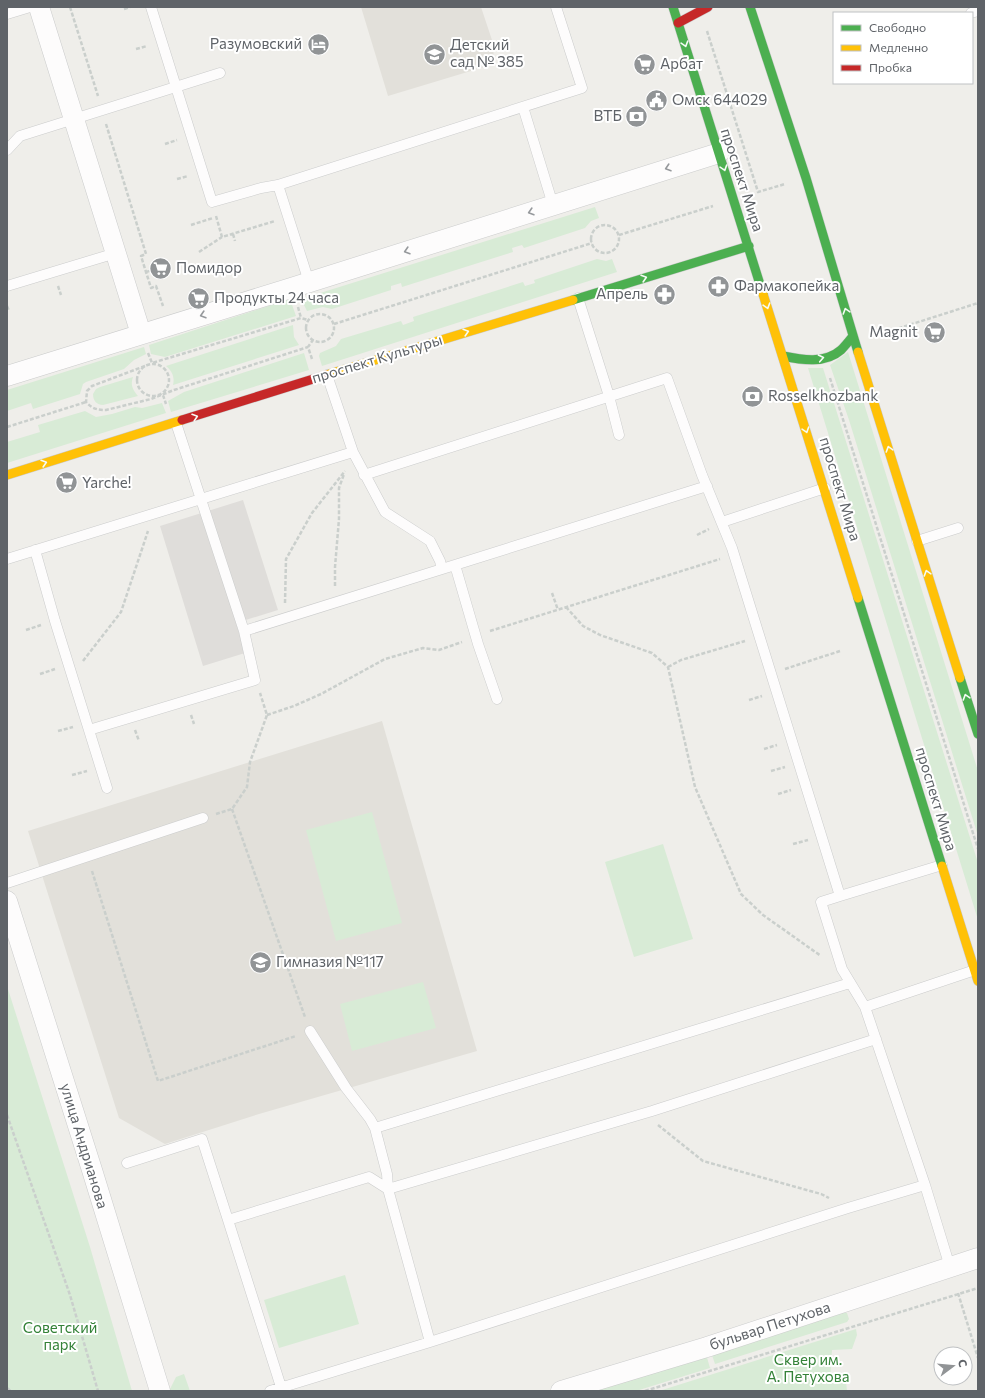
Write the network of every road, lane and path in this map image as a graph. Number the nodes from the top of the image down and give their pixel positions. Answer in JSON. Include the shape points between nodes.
{"nodes":[{"id":1,"x":30,"y":7,"type":"edge"},
{"id":2,"x":39,"y":7,"type":"edge"},
{"id":3,"x":70,"y":7,"type":"edge"},
{"id":4,"x":130,"y":7,"type":"edge"},
{"id":5,"x":151,"y":7,"type":"edge"},
{"id":6,"x":556,"y":7,"type":"edge"},
{"id":7,"x":673,"y":7,"type":"edge"},
{"id":8,"x":708,"y":7,"type":"edge"},
{"id":9,"x":749,"y":7,"type":"edge"},
{"id":10,"x":124,"y":9,"type":"dead end"},
{"id":11,"x":7,"y":14,"type":"edge"},
{"id":12,"x":678,"y":23,"type":"junction"},
{"id":13,"x":705,"y":27,"type":"dead end"},
{"id":14,"x":220,"y":73,"type":"dead end"},
{"id":15,"x":176,"y":86,"type":"junction"},
{"id":16,"x":523,"y":107,"type":"junction"},
{"id":17,"x":102,"y":109,"type":"junction"},
{"id":18,"x":74,"y":118,"type":"junction"},
{"id":19,"x":173,"y":141,"type":"dead end"},
{"id":20,"x":166,"y":144,"type":"dead end"},
{"id":21,"x":7,"y":150,"type":"edge"},
{"id":22,"x":719,"y":153,"type":"junction"},
{"id":23,"x":788,"y":183,"type":"dead end"},
{"id":24,"x":278,"y":185,"type":"junction"},
{"id":25,"x":212,"y":202,"type":"junction"},
{"id":26,"x":719,"y":204,"type":"dead end"},
{"id":27,"x":553,"y":205,"type":"junction"},
{"id":28,"x":289,"y":217,"type":"junction"},
{"id":29,"x":216,"y":218,"type":"junction"},
{"id":30,"x":191,"y":226,"type":"dead end"},
{"id":31,"x":233,"y":234,"type":"junction"},
{"id":32,"x":619,"y":235,"type":"junction"},
{"id":33,"x":222,"y":237,"type":"junction"},
{"id":34,"x":235,"y":241,"type":"dead end"},
{"id":35,"x":592,"y":243,"type":"junction"},
{"id":36,"x":748,"y":246,"type":"junction"},
{"id":37,"x":199,"y":252,"type":"dead end"},
{"id":38,"x":116,"y":253,"type":"junction"},
{"id":39,"x":160,"y":268,"type":"dead end"},
{"id":40,"x":146,"y":272,"type":"junction"},
{"id":41,"x":309,"y":282,"type":"junction"},
{"id":42,"x":57,"y":283,"type":"dead end"},
{"id":43,"x":7,"y":286,"type":"edge"},
{"id":44,"x":61,"y":295,"type":"dead end"},
{"id":45,"x":578,"y":298,"type":"junction"},
{"id":46,"x":296,"y":303,"type":"dead end"},
{"id":47,"x":978,"y":303,"type":"edge"},
{"id":48,"x":7,"y":306,"type":"edge"},
{"id":49,"x":163,"y":307,"type":"dead end"},
{"id":50,"x":9,"y":311,"type":"dead end"},
{"id":51,"x":301,"y":318,"type":"junction"},
{"id":52,"x":308,"y":320,"type":"junction"},
{"id":53,"x":334,"y":324,"type":"junction"},
{"id":54,"x":887,"y":332,"type":"dead end"},
{"id":55,"x":141,"y":334,"type":"junction"},
{"id":56,"x":853,"y":336,"type":"junction"},
{"id":57,"x":313,"y":340,"type":"junction"},
{"id":58,"x":308,"y":347,"type":"junction"},
{"id":59,"x":783,"y":356,"type":"junction"},
{"id":60,"x":825,"y":358,"type":"junction"},
{"id":61,"x":152,"y":364,"type":"junction"},
{"id":62,"x":314,"y":365,"type":"dead end"},
{"id":63,"x":145,"y":366,"type":"junction"},
{"id":64,"x":327,"y":375,"type":"junction"},
{"id":65,"x":7,"y":376,"type":"edge"},
{"id":66,"x":159,"y":396,"type":"junction"},
{"id":67,"x":609,"y":396,"type":"junction"},
{"id":68,"x":86,"y":402,"type":"junction"},
{"id":69,"x":176,"y":423,"type":"junction"},
{"id":70,"x":7,"y":427,"type":"edge"},
{"id":71,"x":619,"y":435,"type":"dead end"},
{"id":72,"x":350,"y":452,"type":"junction"},
{"id":73,"x":345,"y":471,"type":"junction"},
{"id":74,"x":7,"y":475,"type":"edge"},
{"id":75,"x":364,"y":475,"type":"junction"},
{"id":76,"x":707,"y":486,"type":"junction"},
{"id":77,"x":825,"y":488,"type":"junction"},
{"id":78,"x":201,"y":500,"type":"junction"},
{"id":79,"x":153,"y":513,"type":"junction"},
{"id":80,"x":722,"y":522,"type":"junction"},
{"id":81,"x":958,"y":528,"type":"dead end"},
{"id":82,"x":705,"y":531,"type":"dead end"},
{"id":83,"x":697,"y":535,"type":"dead end"},
{"id":84,"x":917,"y":541,"type":"junction"},
{"id":85,"x":35,"y":550,"type":"junction"},
{"id":86,"x":734,"y":555,"type":"junction"},
{"id":87,"x":7,"y":559,"type":"edge"},
{"id":88,"x":455,"y":565,"type":"junction"},
{"id":89,"x":442,"y":569,"type":"junction"},
{"id":90,"x":552,"y":593,"type":"dead end"},
{"id":91,"x":334,"y":603,"type":"junction"},
{"id":92,"x":566,"y":607,"type":"junction"},
{"id":93,"x":558,"y":610,"type":"junction"},
{"id":94,"x":285,"y":618,"type":"junction"},
{"id":95,"x":244,"y":632,"type":"junction"},
{"id":96,"x":476,"y":635,"type":"junction"},
{"id":97,"x":760,"y":637,"type":"junction"},
{"id":98,"x":840,"y":651,"type":"dead end"},
{"id":99,"x":668,"y":667,"type":"junction"},
{"id":100,"x":771,"y":674,"type":"junction"},
{"id":101,"x":72,"y":675,"type":"junction"},
{"id":102,"x":256,"y":680,"type":"junction"},
{"id":103,"x":497,"y":699,"type":"dead end"},
{"id":104,"x":267,"y":715,"type":"junction"},
{"id":105,"x":89,"y":730,"type":"junction"},
{"id":106,"x":978,"y":734,"type":"edge"},
{"id":107,"x":785,"y":767,"type":"dead end"},
{"id":108,"x":771,"y":771,"type":"dead end"},
{"id":109,"x":107,"y":788,"type":"dead end"},
{"id":110,"x":203,"y":818,"type":"dead end"},
{"id":111,"x":978,"y":849,"type":"edge"},
{"id":112,"x":88,"y":858,"type":"junction"},
{"id":113,"x":942,"y":865,"type":"junction"},
{"id":114,"x":7,"y":883,"type":"edge"},
{"id":115,"x":840,"y":896,"type":"junction"},
{"id":116,"x":7,"y":901,"type":"edge"},
{"id":117,"x":842,"y":969,"type":"junction"},
{"id":118,"x":975,"y":970,"type":"junction"},
{"id":119,"x":978,"y":981,"type":"edge"},
{"id":120,"x":850,"y":983,"type":"junction"},
{"id":121,"x":865,"y":1007,"type":"junction"},
{"id":122,"x":310,"y":1031,"type":"junction"},
{"id":123,"x":876,"y":1039,"type":"junction"},
{"id":124,"x":652,"y":1111,"type":"junction"},
{"id":125,"x":7,"y":1115,"type":"edge"},
{"id":126,"x":375,"y":1128,"type":"junction"},
{"id":127,"x":126,"y":1164,"type":"dead end"},
{"id":128,"x":925,"y":1185,"type":"junction"},
{"id":129,"x":388,"y":1189,"type":"junction"},
{"id":130,"x":848,"y":1208,"type":"junction"},
{"id":131,"x":228,"y":1220,"type":"junction"},
{"id":132,"x":978,"y":1258,"type":"edge"},
{"id":133,"x":950,"y":1267,"type":"junction"},
{"id":134,"x":978,"y":1288,"type":"edge"},
{"id":135,"x":958,"y":1293,"type":"junction"},
{"id":136,"x":430,"y":1342,"type":"junction"},
{"id":137,"x":978,"y":1358,"type":"edge"},
{"id":138,"x":7,"y":1388,"type":"edge"},
{"id":139,"x":281,"y":1388,"type":"junction"},
{"id":140,"x":11,"y":1391,"type":"edge"},
{"id":141,"x":98,"y":1391,"type":"edge"},
{"id":142,"x":160,"y":1391,"type":"edge"},
{"id":143,"x":270,"y":1391,"type":"edge"},
{"id":144,"x":561,"y":1391,"type":"edge"},
{"id":145,"x":645,"y":1391,"type":"edge"}],
"edges":[{"from":1,"to":11,"type":"lane"},
{"from":2,"to":18,"type":"street"},
{"from":3,"to":17,"type":"path"},
{"from":4,"to":10,"type":"path"},
{"from":5,"to":15,"type":"lane"},
{"from":6,"to":16,"type":"lane","via":[[582,88]]},
{"from":7,"to":12,"type":"main road","name":"проспект Мира"},
{"from":8,"to":12,"type":"main road"},
{"from":56,"to":9,"type":"main road","one_way":true,"via":[[806,178]]},
{"from":12,"to":22,"type":"main road","name":"проспект Мира","one_way":true},
{"from":13,"to":23,"type":"path","via":[[758,192]]},
{"from":14,"to":15,"type":"lane"},
{"from":15,"to":17,"type":"lane"},
{"from":15,"to":25,"type":"lane"},
{"from":16,"to":24,"type":"lane"},
{"from":16,"to":27,"type":"lane"},
{"from":17,"to":18,"type":"lane"},
{"from":17,"to":40,"type":"path","via":[[146,254],[141,256]]},
{"from":18,"to":21,"type":"lane","via":[[20,136]]},
{"from":18,"to":38,"type":"street"},
{"from":19,"to":20,"type":"path"},
{"from":22,"to":27,"type":"street","one_way":true},
{"from":22,"to":36,"type":"main road","name":"проспект Мира","one_way":true},
{"from":24,"to":25,"type":"lane"},
{"from":24,"to":28,"type":"lane"},
{"from":25,"to":29,"type":"path"},
{"from":26,"to":32,"type":"path"},
{"from":27,"to":41,"type":"street","one_way":true},
{"from":28,"to":31,"type":"path"},
{"from":28,"to":41,"type":"lane"},
{"from":29,"to":30,"type":"path"},
{"from":29,"to":33,"type":"path"},
{"from":31,"to":33,"type":"path"},
{"from":31,"to":34,"type":"path"},
{"from":32,"to":35,"type":"path","via":[[617,246],[610,252],[600,252]]},
{"from":32,"to":35,"type":"path","via":[[612,227],[602,225],[593,232]]},
{"from":33,"to":37,"type":"path"},
{"from":35,"to":53,"type":"path"},
{"from":45,"to":36,"type":"main road","name":"проспект Культуры","one_way":true},
{"from":36,"to":59,"type":"main road","name":"проспект Мира","one_way":true},
{"from":38,"to":43,"type":"lane"},
{"from":38,"to":55,"type":"street"},
{"from":39,"to":40,"type":"path"},
{"from":40,"to":49,"type":"path","via":[[151,288],[156,286]]},
{"from":41,"to":55,"type":"street","one_way":true},
{"from":42,"to":44,"type":"path"},
{"from":64,"to":45,"type":"main road","name":"проспект Культуры","one_way":true},
{"from":45,"to":67,"type":"lane"},
{"from":46,"to":51,"type":"path"},
{"from":47,"to":54,"type":"path"},
{"from":48,"to":50,"type":"path"},
{"from":51,"to":52,"type":"path"},
{"from":51,"to":61,"type":"path"},
{"from":52,"to":53,"type":"path","via":[[314,315],[324,314]]},
{"from":52,"to":57,"type":"path","via":[[306,330]]},
{"from":53,"to":57,"type":"path","via":[[333,332],[328,339],[322,342]]},
{"from":55,"to":65,"type":"street"},
{"from":56,"to":60,"type":"main road","via":[[840,351]]},
{"from":84,"to":56,"type":"main road","one_way":true},
{"from":57,"to":58,"type":"path"},
{"from":58,"to":62,"type":"path"},
{"from":58,"to":66,"type":"path"},
{"from":59,"to":60,"type":"main road","one_way":true,"via":[[803,360]]},
{"from":59,"to":77,"type":"main road","name":"проспект Мира","one_way":true},
{"from":60,"to":111,"type":"path"},
{"from":61,"to":63,"type":"path"},
{"from":61,"to":66,"type":"path","via":[[164,368],[170,378],[167,389]]},
{"from":63,"to":66,"type":"path","via":[[138,374],[139,388],[147,395]]},
{"from":63,"to":68,"type":"path","via":[[92,386],[87,391]]},
{"from":69,"to":64,"type":"main road","name":"проспект Культуры","one_way":true},
{"from":64,"to":72,"type":"lane"},
{"from":66,"to":68,"type":"path","via":[[106,410],[92,408]]},
{"from":67,"to":71,"type":"lane"},
{"from":67,"to":75,"type":"lane"},
{"from":67,"to":76,"type":"lane","via":[[667,378]]},
{"from":68,"to":70,"type":"path"},
{"from":74,"to":69,"type":"main road","name":"проспект Культуры","one_way":true},
{"from":69,"to":78,"type":"lane"},
{"from":72,"to":73,"type":"path","via":[[351,463]]},
{"from":72,"to":75,"type":"lane"},
{"from":72,"to":78,"type":"lane"},
{"from":73,"to":91,"type":"path","via":[[339,488]]},
{"from":73,"to":94,"type":"path","via":[[312,513],[286,559]]},
{"from":75,"to":89,"type":"lane","via":[[385,512],[430,541]]},
{"from":76,"to":80,"type":"lane"},
{"from":76,"to":88,"type":"lane"},
{"from":77,"to":80,"type":"lane"},
{"from":77,"to":113,"type":"main road","name":"проспект Мира"},
{"from":78,"to":79,"type":"lane"},
{"from":78,"to":95,"type":"lane"},
{"from":79,"to":85,"type":"lane"},
{"from":79,"to":101,"type":"path","via":[[122,612]]},
{"from":80,"to":86,"type":"lane"},
{"from":81,"to":84,"type":"lane"},
{"from":82,"to":83,"type":"path"},
{"from":106,"to":84,"type":"main road","one_way":true},
{"from":85,"to":87,"type":"lane"},
{"from":85,"to":101,"type":"lane"},
{"from":86,"to":92,"type":"path"},
{"from":86,"to":97,"type":"lane"},
{"from":88,"to":89,"type":"lane"},
{"from":88,"to":96,"type":"lane"},
{"from":89,"to":91,"type":"lane"},
{"from":90,"to":93,"type":"path"},
{"from":91,"to":94,"type":"lane"},
{"from":92,"to":93,"type":"path"},
{"from":92,"to":99,"type":"path","via":[[583,626],[600,636],[652,653]]},
{"from":93,"to":96,"type":"path"},
{"from":94,"to":95,"type":"lane"},
{"from":95,"to":102,"type":"lane"},
{"from":96,"to":103,"type":"lane"},
{"from":96,"to":104,"type":"path","via":[[468,641],[439,650],[423,648],[385,659],[321,694]]},
{"from":97,"to":99,"type":"path","via":[[681,660]]},
{"from":97,"to":100,"type":"lane"},
{"from":98,"to":100,"type":"path"},
{"from":99,"to":117,"type":"path","via":[[695,787],[741,894],[763,915]]},
{"from":100,"to":115,"type":"lane"},
{"from":101,"to":105,"type":"lane"},
{"from":102,"to":104,"type":"path"},
{"from":102,"to":105,"type":"lane"},
{"from":104,"to":122,"type":"path","via":[[250,762],[247,787],[232,809]]},
{"from":105,"to":109,"type":"lane"},
{"from":107,"to":108,"type":"path"},
{"from":110,"to":112,"type":"lane"},
{"from":112,"to":114,"type":"lane"},
{"from":112,"to":122,"type":"path","via":[[158,1081]]},
{"from":113,"to":115,"type":"lane"},
{"from":113,"to":118,"type":"main road","name":"проспект Мира"},
{"from":115,"to":117,"type":"lane","via":[[821,902]]},
{"from":116,"to":142,"type":"street","name":"улица Андрианова"},
{"from":117,"to":120,"type":"lane"},
{"from":118,"to":119,"type":"main road","name":"проспект Мира"},
{"from":118,"to":121,"type":"lane"},
{"from":120,"to":121,"type":"lane"},
{"from":120,"to":126,"type":"lane"},
{"from":121,"to":123,"type":"lane"},
{"from":122,"to":126,"type":"lane"},
{"from":123,"to":124,"type":"lane"},
{"from":123,"to":128,"type":"lane"},
{"from":124,"to":129,"type":"lane"},
{"from":124,"to":130,"type":"path","via":[[655,1123],[703,1161],[821,1194]]},
{"from":125,"to":141,"type":"path","via":[[70,1295]]},
{"from":126,"to":129,"type":"lane","via":[[387,1174]]},
{"from":127,"to":131,"type":"lane","via":[[202,1139]]},
{"from":128,"to":130,"type":"lane"},
{"from":128,"to":133,"type":"lane"},
{"from":129,"to":131,"type":"lane","via":[[369,1177]]},
{"from":129,"to":136,"type":"lane"},
{"from":130,"to":136,"type":"lane"},
{"from":131,"to":139,"type":"lane"},
{"from":132,"to":133,"type":"street","name":"бульвар Петухова"},
{"from":133,"to":144,"type":"street","name":"бульвар Петухова","via":[[707,1347]]},
{"from":134,"to":135,"type":"path"},
{"from":135,"to":137,"type":"path"},
{"from":135,"to":145,"type":"path"},
{"from":136,"to":139,"type":"lane"},
{"from":138,"to":140,"type":"path"},
{"from":139,"to":143,"type":"lane"}]}
